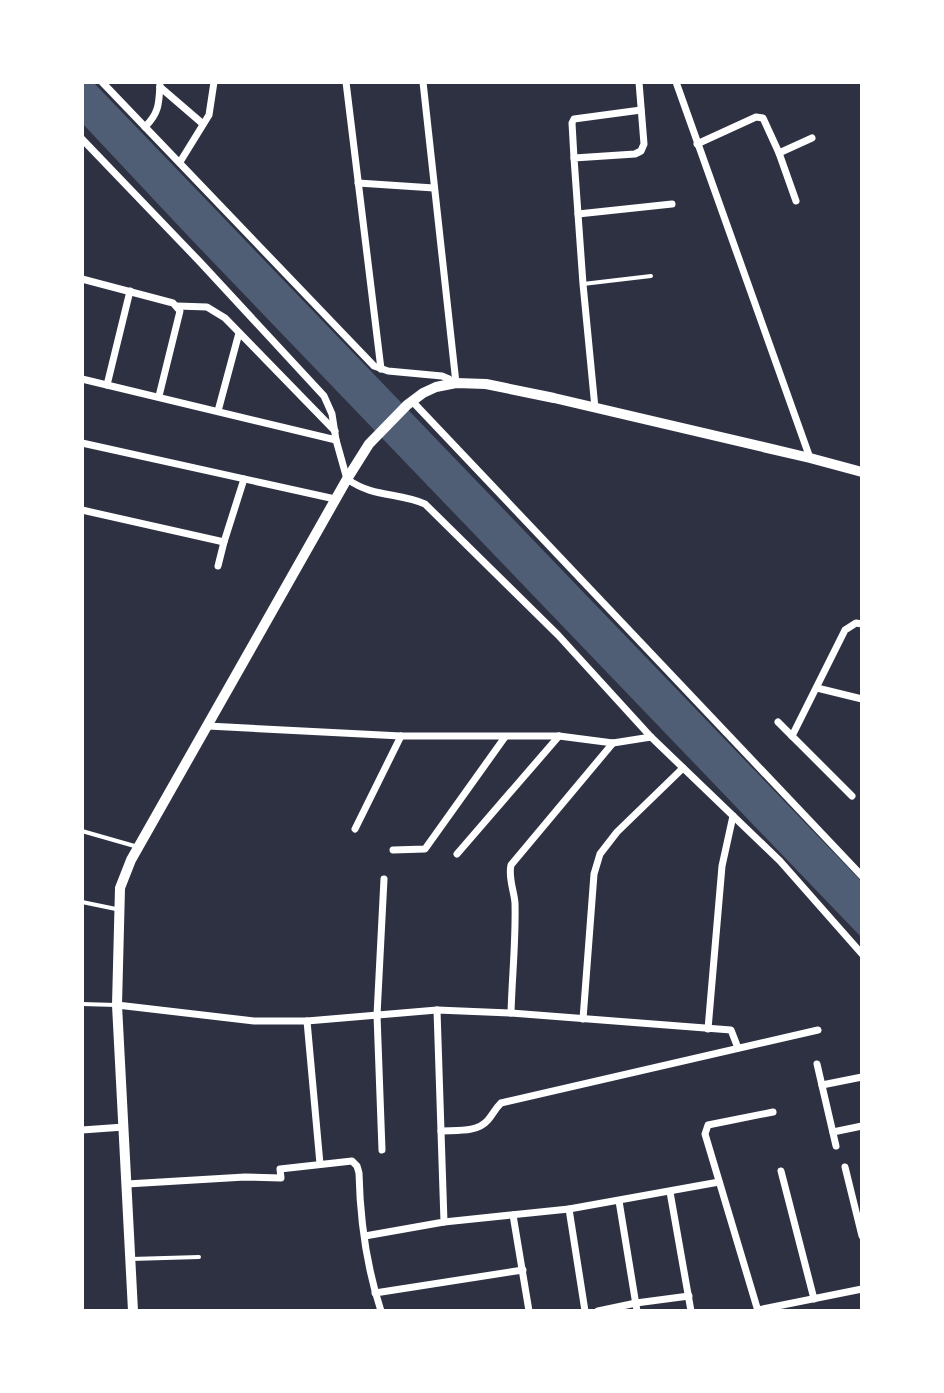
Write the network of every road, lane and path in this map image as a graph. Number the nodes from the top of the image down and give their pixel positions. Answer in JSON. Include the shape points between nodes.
{"nodes":[{"id":1,"x":102,"y":82,"type":"edge"},
{"id":2,"x":214,"y":82,"type":"edge"},
{"id":3,"x":346,"y":82,"type":"edge"},
{"id":4,"x":423,"y":82,"type":"edge"},
{"id":5,"x":639,"y":82,"type":"edge"},
{"id":6,"x":676,"y":82,"type":"edge"},
{"id":7,"x":160,"y":85,"type":"edge"},
{"id":8,"x":641,"y":110,"type":"junction"},
{"id":9,"x":203,"y":124,"type":"junction"},
{"id":10,"x":145,"y":127,"type":"junction"},
{"id":11,"x":812,"y":138,"type":"dead end"},
{"id":12,"x":82,"y":139,"type":"edge"},
{"id":13,"x":697,"y":144,"type":"junction"},
{"id":14,"x":779,"y":153,"type":"junction"},
{"id":15,"x":574,"y":158,"type":"junction"},
{"id":16,"x":180,"y":162,"type":"junction"},
{"id":17,"x":358,"y":183,"type":"junction"},
{"id":18,"x":434,"y":188,"type":"junction"},
{"id":19,"x":796,"y":201,"type":"dead end"},
{"id":20,"x":672,"y":204,"type":"dead end"},
{"id":21,"x":578,"y":214,"type":"junction"},
{"id":22,"x":651,"y":276,"type":"dead end"},
{"id":23,"x":82,"y":279,"type":"edge"},
{"id":24,"x":583,"y":284,"type":"junction"},
{"id":25,"x":130,"y":291,"type":"junction"},
{"id":26,"x":177,"y":306,"type":"junction"},
{"id":27,"x":239,"y":333,"type":"junction"},
{"id":28,"x":381,"y":369,"type":"junction"},
{"id":29,"x":82,"y":379,"type":"edge"},
{"id":30,"x":454,"y":383,"type":"junction"},
{"id":31,"x":107,"y":385,"type":"junction"},
{"id":32,"x":159,"y":396,"type":"junction"},
{"id":33,"x":409,"y":403,"type":"junction"},
{"id":34,"x":595,"y":408,"type":"junction"},
{"id":35,"x":218,"y":411,"type":"junction"},
{"id":36,"x":336,"y":436,"type":"junction"},
{"id":37,"x":82,"y":443,"type":"edge"},
{"id":38,"x":810,"y":458,"type":"junction"},
{"id":39,"x":862,"y":472,"type":"edge"},
{"id":40,"x":244,"y":479,"type":"junction"},
{"id":41,"x":347,"y":479,"type":"junction"},
{"id":42,"x":335,"y":499,"type":"junction"},
{"id":43,"x":82,"y":510,"type":"edge"},
{"id":44,"x":224,"y":542,"type":"junction"},
{"id":45,"x":218,"y":566,"type":"dead end"},
{"id":46,"x":862,"y":624,"type":"edge"},
{"id":47,"x":817,"y":688,"type":"junction"},
{"id":48,"x":862,"y":699,"type":"edge"},
{"id":49,"x":778,"y":722,"type":"dead end"},
{"id":50,"x":208,"y":726,"type":"junction"},
{"id":51,"x":401,"y":736,"type":"junction"},
{"id":52,"x":559,"y":736,"type":"junction"},
{"id":53,"x":792,"y":736,"type":"junction"},
{"id":54,"x":505,"y":737,"type":"junction"},
{"id":55,"x":651,"y":737,"type":"junction"},
{"id":56,"x":613,"y":743,"type":"junction"},
{"id":57,"x":683,"y":768,"type":"junction"},
{"id":58,"x":852,"y":796,"type":"dead end"},
{"id":59,"x":733,"y":816,"type":"junction"},
{"id":60,"x":355,"y":829,"type":"dead end"},
{"id":61,"x":82,"y":831,"type":"edge"},
{"id":62,"x":139,"y":847,"type":"junction"},
{"id":63,"x":393,"y":850,"type":"dead end"},
{"id":64,"x":457,"y":854,"type":"dead end"},
{"id":65,"x":862,"y":876,"type":"edge"},
{"id":66,"x":384,"y":879,"type":"dead end"},
{"id":67,"x":82,"y":902,"type":"edge"},
{"id":68,"x":119,"y":909,"type":"junction"},
{"id":69,"x":862,"y":954,"type":"edge"},
{"id":70,"x":82,"y":1004,"type":"edge"},
{"id":71,"x":117,"y":1005,"type":"junction"},
{"id":72,"x":437,"y":1010,"type":"junction"},
{"id":73,"x":511,"y":1013,"type":"junction"},
{"id":74,"x":377,"y":1015,"type":"junction"},
{"id":75,"x":583,"y":1019,"type":"junction"},
{"id":76,"x":307,"y":1021,"type":"junction"},
{"id":77,"x":708,"y":1029,"type":"junction"},
{"id":78,"x":818,"y":1030,"type":"dead end"},
{"id":79,"x":738,"y":1048,"type":"junction"},
{"id":80,"x":817,"y":1064,"type":"dead end"},
{"id":81,"x":862,"y":1077,"type":"edge"},
{"id":82,"x":822,"y":1085,"type":"junction"},
{"id":83,"x":773,"y":1112,"type":"dead end"},
{"id":84,"x":862,"y":1126,"type":"edge"},
{"id":85,"x":124,"y":1127,"type":"junction"},
{"id":86,"x":82,"y":1130,"type":"edge"},
{"id":87,"x":441,"y":1131,"type":"junction"},
{"id":88,"x":833,"y":1132,"type":"junction"},
{"id":89,"x":836,"y":1146,"type":"dead end"},
{"id":90,"x":382,"y":1150,"type":"dead end"},
{"id":91,"x":320,"y":1164,"type":"junction"},
{"id":92,"x":845,"y":1167,"type":"dead end"},
{"id":93,"x":781,"y":1171,"type":"dead end"},
{"id":94,"x":719,"y":1182,"type":"junction"},
{"id":95,"x":127,"y":1184,"type":"junction"},
{"id":96,"x":670,"y":1192,"type":"junction"},
{"id":97,"x":619,"y":1201,"type":"junction"},
{"id":98,"x":569,"y":1209,"type":"junction"},
{"id":99,"x":513,"y":1215,"type":"junction"},
{"id":100,"x":444,"y":1222,"type":"junction"},
{"id":101,"x":365,"y":1236,"type":"junction"},
{"id":102,"x":862,"y":1236,"type":"edge"},
{"id":103,"x":199,"y":1257,"type":"dead end"},
{"id":104,"x":131,"y":1259,"type":"junction"},
{"id":105,"x":523,"y":1270,"type":"junction"},
{"id":106,"x":862,"y":1289,"type":"edge"},
{"id":107,"x":375,"y":1293,"type":"junction"},
{"id":108,"x":689,"y":1296,"type":"junction"},
{"id":109,"x":814,"y":1299,"type":"junction"},
{"id":110,"x":636,"y":1307,"type":"edge"},
{"id":111,"x":133,"y":1311,"type":"edge"},
{"id":112,"x":381,"y":1311,"type":"edge"},
{"id":113,"x":529,"y":1311,"type":"edge"},
{"id":114,"x":585,"y":1311,"type":"edge"},
{"id":115,"x":598,"y":1311,"type":"edge"},
{"id":116,"x":691,"y":1311,"type":"edge"},
{"id":117,"x":758,"y":1311,"type":"edge"}],
"edges":[{"from":1,"to":10,"type":"street"},
{"from":2,"to":9,"type":"street"},
{"from":3,"to":17,"type":"street"},
{"from":4,"to":18,"type":"street"},
{"from":5,"to":8,"type":"street"},
{"from":6,"to":13,"type":"street"},
{"from":7,"to":9,"type":"street"},
{"from":7,"to":10,"type":"street","via":[[156,115]]},
{"from":8,"to":15,"type":"street","via":[[574,119]]},
{"from":8,"to":15,"type":"street","via":[[641,151]]},
{"from":9,"to":16,"type":"street"},
{"from":10,"to":16,"type":"street"},
{"from":11,"to":14,"type":"street"},
{"from":12,"to":36,"type":"street","via":[[324,396]]},
{"from":13,"to":14,"type":"street","via":[[760,117]]},
{"from":13,"to":38,"type":"street"},
{"from":14,"to":19,"type":"street"},
{"from":15,"to":21,"type":"street"},
{"from":16,"to":28,"type":"street"},
{"from":17,"to":18,"type":"street"},
{"from":17,"to":28,"type":"street"},
{"from":18,"to":30,"type":"street"},
{"from":20,"to":21,"type":"street"},
{"from":21,"to":24,"type":"street"},
{"from":22,"to":24,"type":"lane"},
{"from":23,"to":25,"type":"street"},
{"from":24,"to":34,"type":"street"},
{"from":25,"to":26,"type":"street"},
{"from":25,"to":31,"type":"street"},
{"from":26,"to":27,"type":"street","via":[[217,311]]},
{"from":26,"to":32,"type":"street"},
{"from":27,"to":35,"type":"street"},
{"from":27,"to":36,"type":"street"},
{"from":28,"to":30,"type":"street","via":[[442,376]]},
{"from":29,"to":31,"type":"street"},
{"from":30,"to":33,"type":"main road"},
{"from":30,"to":34,"type":"main road","via":[[486,384]]},
{"from":31,"to":32,"type":"street"},
{"from":32,"to":35,"type":"street"},
{"from":33,"to":41,"type":"main road","via":[[369,444]]},
{"from":33,"to":65,"type":"street"},
{"from":34,"to":38,"type":"main road"},
{"from":35,"to":36,"type":"street"},
{"from":36,"to":41,"type":"street"},
{"from":37,"to":40,"type":"street"},
{"from":38,"to":39,"type":"main road"},
{"from":40,"to":42,"type":"street"},
{"from":40,"to":44,"type":"street"},
{"from":41,"to":42,"type":"main road"},
{"from":41,"to":55,"type":"street","via":[[361,489],[425,504],[558,635]]},
{"from":42,"to":50,"type":"main road"},
{"from":43,"to":44,"type":"street"},
{"from":44,"to":45,"type":"street"},
{"from":46,"to":47,"type":"street","via":[[845,630]]},
{"from":47,"to":48,"type":"street"},
{"from":47,"to":53,"type":"street"},
{"from":49,"to":53,"type":"street"},
{"from":50,"to":51,"type":"street"},
{"from":50,"to":62,"type":"main road"},
{"from":51,"to":54,"type":"street"},
{"from":51,"to":60,"type":"street"},
{"from":52,"to":54,"type":"street"},
{"from":52,"to":56,"type":"street"},
{"from":52,"to":64,"type":"street"},
{"from":53,"to":58,"type":"street"},
{"from":54,"to":63,"type":"street","via":[[425,849]]},
{"from":55,"to":56,"type":"street"},
{"from":55,"to":57,"type":"street"},
{"from":56,"to":73,"type":"street","via":[[511,865]]},
{"from":57,"to":59,"type":"street"},
{"from":57,"to":75,"type":"street","via":[[600,854]]},
{"from":59,"to":69,"type":"street"},
{"from":59,"to":77,"type":"street","via":[[722,866]]},
{"from":61,"to":62,"type":"lane"},
{"from":62,"to":68,"type":"main road","via":[[123,878]]},
{"from":66,"to":74,"type":"street"},
{"from":67,"to":68,"type":"lane"},
{"from":68,"to":71,"type":"main road"},
{"from":70,"to":71,"type":"lane"},
{"from":71,"to":76,"type":"street","via":[[254,1021]]},
{"from":71,"to":85,"type":"main road"},
{"from":72,"to":73,"type":"street"},
{"from":72,"to":74,"type":"street"},
{"from":72,"to":87,"type":"street"},
{"from":73,"to":75,"type":"street"},
{"from":74,"to":76,"type":"street"},
{"from":74,"to":90,"type":"street"},
{"from":75,"to":77,"type":"street"},
{"from":76,"to":91,"type":"street"},
{"from":77,"to":79,"type":"street","via":[[731,1030]]},
{"from":78,"to":79,"type":"street"},
{"from":79,"to":87,"type":"street","via":[[501,1103],[479,1127]]},
{"from":80,"to":82,"type":"street"},
{"from":81,"to":82,"type":"street"},
{"from":82,"to":88,"type":"street"},
{"from":83,"to":94,"type":"street","via":[[708,1125],[705,1139]]},
{"from":84,"to":88,"type":"street"},
{"from":85,"to":86,"type":"street"},
{"from":85,"to":95,"type":"main road"},
{"from":87,"to":100,"type":"street"},
{"from":88,"to":89,"type":"street"},
{"from":91,"to":95,"type":"street","via":[[280,1169],[281,1178]]},
{"from":91,"to":101,"type":"street","via":[[352,1161],[357,1166]]},
{"from":92,"to":102,"type":"street"},
{"from":93,"to":109,"type":"street"},
{"from":94,"to":96,"type":"street"},
{"from":94,"to":117,"type":"street"},
{"from":95,"to":104,"type":"main road"},
{"from":96,"to":97,"type":"street"},
{"from":96,"to":108,"type":"street"},
{"from":97,"to":98,"type":"street"},
{"from":97,"to":110,"type":"street"},
{"from":98,"to":99,"type":"street"},
{"from":98,"to":114,"type":"street"},
{"from":99,"to":100,"type":"street"},
{"from":99,"to":105,"type":"street"},
{"from":100,"to":101,"type":"street"},
{"from":101,"to":107,"type":"street"},
{"from":103,"to":104,"type":"lane"},
{"from":104,"to":111,"type":"main road"},
{"from":105,"to":107,"type":"street"},
{"from":105,"to":113,"type":"street"},
{"from":106,"to":109,"type":"street"},
{"from":107,"to":112,"type":"street"},
{"from":108,"to":110,"type":"street"},
{"from":108,"to":116,"type":"street"},
{"from":109,"to":117,"type":"street"},
{"from":110,"to":115,"type":"street"}]}
